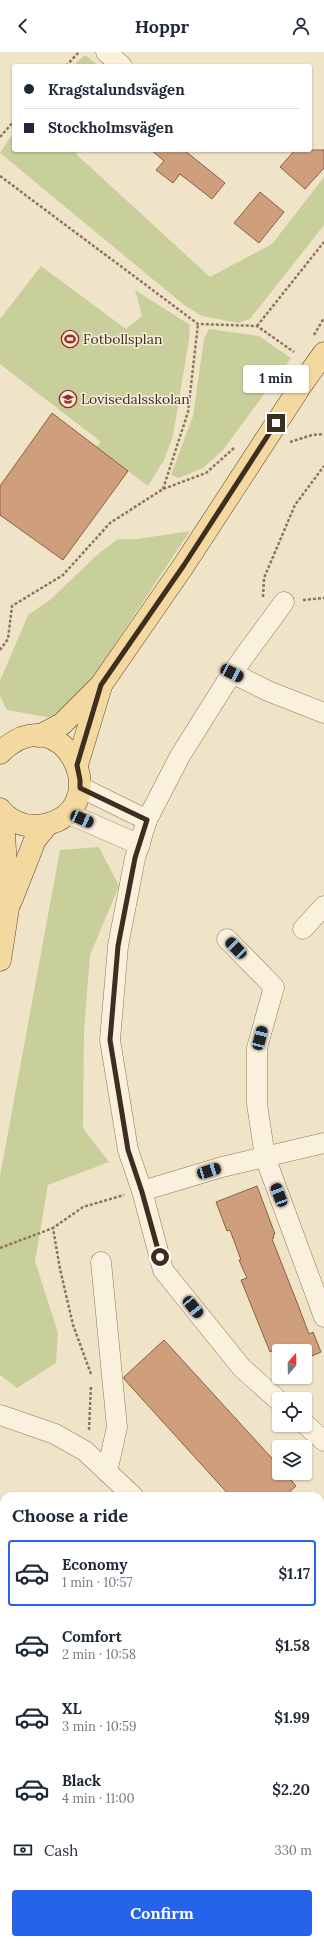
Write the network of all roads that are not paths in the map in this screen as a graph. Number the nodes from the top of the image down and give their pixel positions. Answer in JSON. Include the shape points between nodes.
{"nodes":[{"id":1,"x":106,"y":52,"type":"edge"},
{"id":2,"x":120,"y":64,"type":"edge"},
{"id":3,"x":318,"y":346,"type":"edge"},
{"id":4,"x":284,"y":602,"type":"dead end"},
{"id":5,"x":232,"y":673,"type":"junction"},
{"id":6,"x":101,"y":685,"type":"junction"},
{"id":7,"x":324,"y":713,"type":"edge"},
{"id":8,"x":39,"y":736,"type":"junction"},
{"id":9,"x":3,"y":746,"type":"edge"},
{"id":10,"x":77,"y":765,"type":"junction"},
{"id":11,"x":80,"y":788,"type":"junction"},
{"id":12,"x":2,"y":811,"type":"edge"},
{"id":13,"x":67,"y":813,"type":"junction"},
{"id":14,"x":147,"y":820,"type":"junction"},
{"id":15,"x":47,"y":825,"type":"junction"},
{"id":16,"x":140,"y":845,"type":"junction"},
{"id":17,"x":324,"y":906,"type":"edge"},
{"id":18,"x":8,"y":908,"type":"junction"},
{"id":19,"x":303,"y":929,"type":"dead end"},
{"id":20,"x":227,"y":939,"type":"dead end"},
{"id":21,"x":0,"y":960,"type":"edge"},
{"id":22,"x":324,"y":1143,"type":"edge"},
{"id":23,"x":265,"y":1157,"type":"junction"},
{"id":24,"x":142,"y":1192,"type":"junction"},
{"id":25,"x":101,"y":1262,"type":"dead end"},
{"id":26,"x":324,"y":1317,"type":"edge"},
{"id":27,"x":272,"y":1395,"type":"edge"},
{"id":28,"x":0,"y":1416,"type":"edge"},
{"id":29,"x":312,"y":1430,"type":"edge"},
{"id":30,"x":324,"y":1441,"type":"edge"},
{"id":31,"x":107,"y":1472,"type":"junction"},
{"id":32,"x":128,"y":1492,"type":"edge"}],
"edges":[{"from":1,"to":2,"type":"street"},
{"from":3,"to":6,"type":"main road","via":[[297,391],[184,565]]},
{"from":4,"to":5,"type":"street"},
{"from":5,"to":7,"type":"street","via":[[268,691]]},
{"from":5,"to":14,"type":"street","via":[[180,756]]},
{"from":6,"to":8,"type":"main road","via":[[62,724]]},
{"from":6,"to":10,"type":"main road"},
{"from":8,"to":9,"type":"main road","via":[[24,737]]},
{"from":8,"to":10,"type":"main road","via":[[62,745]]},
{"from":10,"to":11,"type":"main road"},
{"from":11,"to":13,"type":"main road","via":[[76,801]]},
{"from":11,"to":14,"type":"street"},
{"from":12,"to":15,"type":"main road","via":[[18,823]]},
{"from":12,"to":18,"type":"main road"},
{"from":13,"to":15,"type":"main road"},
{"from":13,"to":16,"type":"street"},
{"from":14,"to":16,"type":"street"},
{"from":15,"to":18,"type":"main road","via":[[35,840]]},
{"from":16,"to":24,"type":"street","via":[[135,858],[118,946],[110,1040],[128,1150]]},
{"from":17,"to":19,"type":"street"},
{"from":18,"to":21,"type":"main road"},
{"from":20,"to":23,"type":"street","via":[[274,987],[257,1048],[257,1104]]},
{"from":22,"to":23,"type":"street"},
{"from":23,"to":24,"type":"street","via":[[222,1167]]},
{"from":23,"to":26,"type":"street"},
{"from":24,"to":27,"type":"street","via":[[163,1270],[242,1368]]},
{"from":25,"to":31,"type":"street","via":[[117,1427]]},
{"from":28,"to":31,"type":"street","via":[[55,1434],[85,1451]]},
{"from":29,"to":30,"type":"street"},
{"from":31,"to":32,"type":"street"}]}
